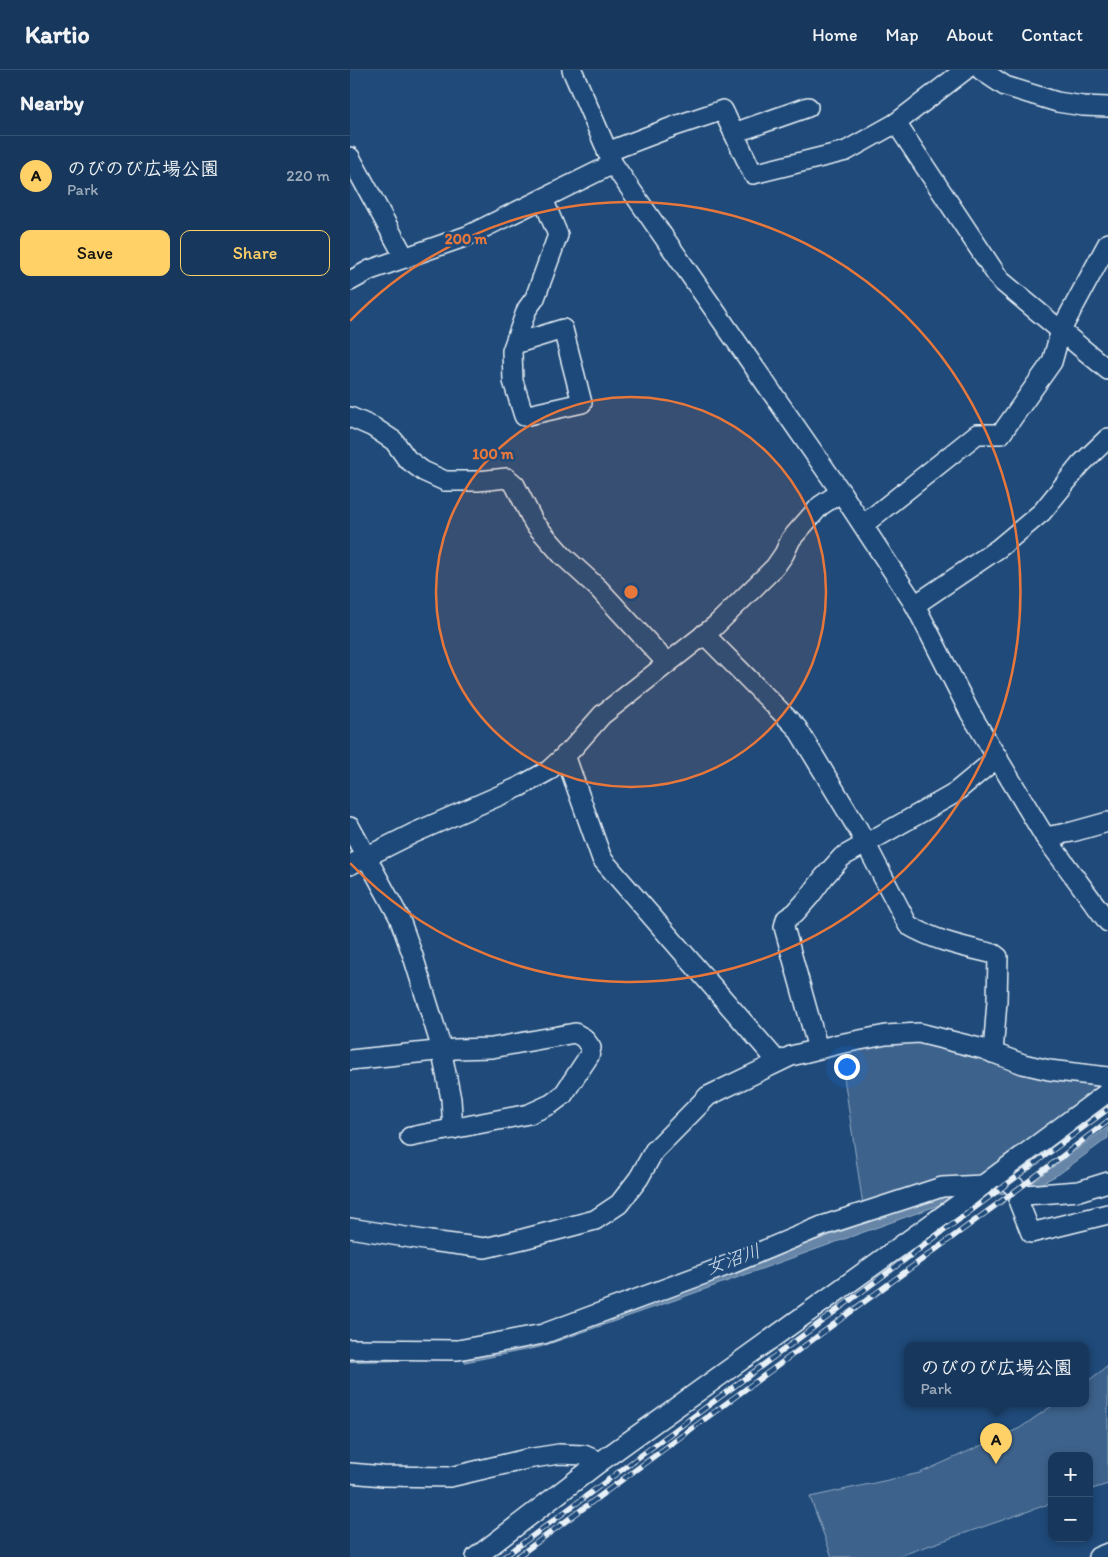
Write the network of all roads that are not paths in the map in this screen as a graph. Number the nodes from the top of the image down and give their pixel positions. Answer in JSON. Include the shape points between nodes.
{"nodes":[{"id":1,"x":572,"y":70,"type":"edge"},
{"id":2,"x":965,"y":70,"type":"edge"},
{"id":3,"x":981,"y":70,"type":"edge"},
{"id":4,"x":808,"y":107,"type":"dead end"},
{"id":5,"x":1108,"y":107,"type":"edge"},
{"id":6,"x":896,"y":123,"type":"junction"},
{"id":7,"x":734,"y":133,"type":"junction"},
{"id":8,"x":350,"y":157,"type":"edge"},
{"id":9,"x":610,"y":158,"type":"junction"},
{"id":10,"x":543,"y":199,"type":"junction"},
{"id":11,"x":1108,"y":243,"type":"edge"},
{"id":12,"x":405,"y":258,"type":"junction"},
{"id":13,"x":350,"y":281,"type":"edge"},
{"id":14,"x":1060,"y":330,"type":"junction"},
{"id":15,"x":514,"y":344,"type":"junction"},
{"id":16,"x":1108,"y":370,"type":"edge"},
{"id":17,"x":350,"y":416,"type":"edge"},
{"id":18,"x":1107,"y":441,"type":"edge"},
{"id":19,"x":841,"y":492,"type":"junction"},
{"id":20,"x":863,"y":525,"type":"junction"},
{"id":21,"x":915,"y":605,"type":"junction"},
{"id":22,"x":704,"y":634,"type":"junction"},
{"id":23,"x":667,"y":663,"type":"junction"},
{"id":24,"x":565,"y":755,"type":"junction"},
{"id":25,"x":998,"y":757,"type":"junction"},
{"id":26,"x":1108,"y":822,"type":"edge"},
{"id":27,"x":350,"y":827,"type":"edge"},
{"id":28,"x":1045,"y":837,"type":"junction"},
{"id":29,"x":866,"y":843,"type":"junction"},
{"id":30,"x":358,"y":861,"type":"edge"},
{"id":31,"x":1108,"y":922,"type":"edge"},
{"id":32,"x":818,"y":1049,"type":"junction"},
{"id":33,"x":442,"y":1050,"type":"junction"},
{"id":34,"x":993,"y":1053,"type":"junction"},
{"id":35,"x":350,"y":1060,"type":"edge"},
{"id":36,"x":778,"y":1062,"type":"junction"},
{"id":37,"x":1108,"y":1077,"type":"edge"},
{"id":38,"x":1108,"y":1092,"type":"edge"},
{"id":39,"x":453,"y":1129,"type":"junction"},
{"id":40,"x":410,"y":1137,"type":"dead end"},
{"id":41,"x":999,"y":1174,"type":"junction"},
{"id":42,"x":1108,"y":1182,"type":"edge"},
{"id":43,"x":983,"y":1185,"type":"junction"},
{"id":44,"x":1024,"y":1194,"type":"junction"},
{"id":45,"x":1108,"y":1214,"type":"edge"},
{"id":46,"x":350,"y":1228,"type":"edge"},
{"id":47,"x":350,"y":1349,"type":"edge"},
{"id":48,"x":600,"y":1462,"type":"junction"},
{"id":49,"x":350,"y":1473,"type":"edge"},
{"id":50,"x":1108,"y":1554,"type":"edge"},
{"id":51,"x":476,"y":1557,"type":"edge"},
{"id":52,"x":1098,"y":1557,"type":"edge"}],
"edges":[{"from":1,"to":9,"type":"street"},
{"from":2,"to":6,"type":"street"},
{"from":3,"to":5,"type":"street","via":[[1005,86],[1057,102]]},
{"from":4,"to":7,"type":"street"},
{"from":6,"to":7,"type":"street","via":[[846,151],[753,174]]},
{"from":6,"to":14,"type":"street","via":[[1000,280]]},
{"from":7,"to":9,"type":"street","via":[[723,110],[675,126]]},
{"from":8,"to":12,"type":"street"},
{"from":9,"to":10,"type":"street"},
{"from":9,"to":19,"type":"street"},
{"from":10,"to":12,"type":"street","via":[[467,236]]},
{"from":10,"to":15,"type":"street","via":[[558,235],[536,298],[527,309]]},
{"from":11,"to":14,"type":"street"},
{"from":12,"to":13,"type":"street"},
{"from":14,"to":16,"type":"street"},
{"from":14,"to":20,"type":"street","via":[[1052,362],[1001,434],[977,434]]},
{"from":15,"to":15,"type":"street","via":[[513,381],[524,416],[582,403],[563,329]]},
{"from":17,"to":23,"type":"street","via":[[373,426],[394,441],[422,471],[445,481],[507,478],[515,485],[534,523]]},
{"from":18,"to":21,"type":"street","via":[[1081,464],[1042,512],[999,548]]},
{"from":19,"to":20,"type":"street"},
{"from":19,"to":22,"type":"street","via":[[820,506],[791,539],[775,567]]},
{"from":20,"to":21,"type":"street"},
{"from":21,"to":25,"type":"street","via":[[969,710]]},
{"from":22,"to":23,"type":"street"},
{"from":22,"to":29,"type":"street","via":[[797,728]]},
{"from":23,"to":24,"type":"street","via":[[602,715]]},
{"from":24,"to":30,"type":"street","via":[[548,770],[519,787]]},
{"from":24,"to":36,"type":"street","via":[[602,859]]},
{"from":25,"to":28,"type":"street"},
{"from":25,"to":29,"type":"street","via":[[952,795]]},
{"from":26,"to":28,"type":"street"},
{"from":27,"to":30,"type":"street"},
{"from":28,"to":31,"type":"street"},
{"from":29,"to":32,"type":"street","via":[[842,858],[786,919],[784,927]]},
{"from":29,"to":34,"type":"street","via":[[908,925],[948,944],[998,957]]},
{"from":30,"to":33,"type":"street","via":[[399,917]]},
{"from":32,"to":34,"type":"street","via":[[919,1033]]},
{"from":32,"to":36,"type":"street"},
{"from":33,"to":35,"type":"street"},
{"from":33,"to":39,"type":"street","via":[[452,1099]]},
{"from":33,"to":39,"type":"street","via":[[492,1048],[575,1033],[584,1038],[591,1048],[574,1079],[551,1104],[529,1114]]},
{"from":34,"to":37,"type":"street","via":[[1049,1070]]},
{"from":36,"to":46,"type":"street","via":[[708,1096],[654,1151],[619,1204],[595,1220],[485,1248]]},
{"from":38,"to":41,"type":"street"},
{"from":39,"to":40,"type":"street"},
{"from":41,"to":43,"type":"street"},
{"from":41,"to":44,"type":"street"},
{"from":42,"to":44,"type":"street","via":[[1079,1191]]},
{"from":43,"to":47,"type":"street","via":[[942,1187],[822,1226],[731,1264],[543,1334],[458,1350]]},
{"from":43,"to":48,"type":"street"},
{"from":44,"to":45,"type":"street","via":[[1020,1203],[1031,1234]]},
{"from":48,"to":49,"type":"street","via":[[584,1455],[559,1454],[450,1477]]},
{"from":48,"to":51,"type":"street"},
{"from":50,"to":52,"type":"street"}]}
